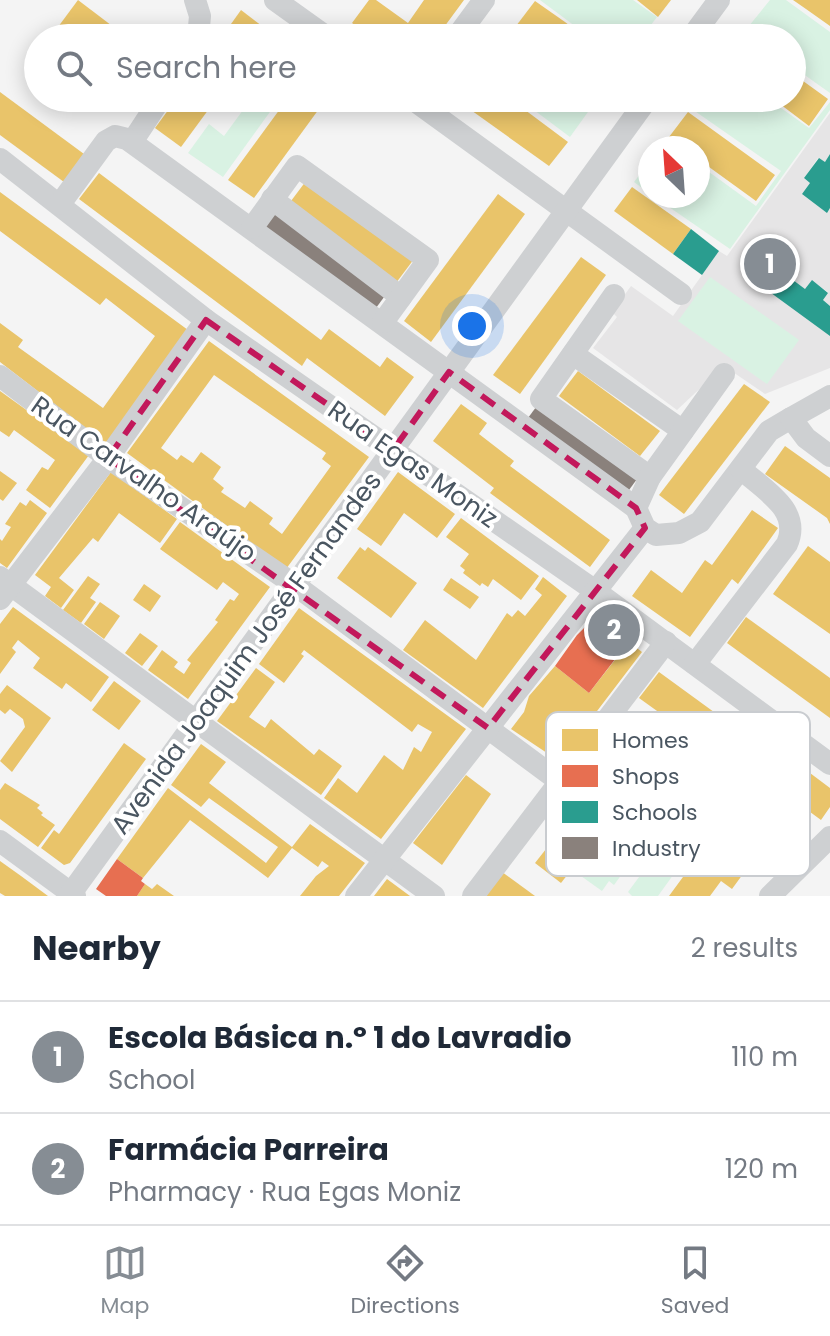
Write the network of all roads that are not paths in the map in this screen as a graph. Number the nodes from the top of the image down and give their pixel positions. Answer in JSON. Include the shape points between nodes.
{"nodes":[{"id":1,"x":195,"y":0,"type":"edge"},
{"id":2,"x":484,"y":0,"type":"edge"},
{"id":3,"x":719,"y":0,"type":"edge"},
{"id":4,"x":291,"y":4,"type":"edge"},
{"id":5,"x":199,"y":24,"type":"edge"},
{"id":6,"x":313,"y":24,"type":"edge"},
{"id":7,"x":466,"y":24,"type":"edge"},
{"id":8,"x":701,"y":24,"type":"edge"},
{"id":9,"x":152,"y":112,"type":"edge"},
{"id":10,"x":431,"y":112,"type":"edge"},
{"id":11,"x":638,"y":112,"type":"edge"},
{"id":12,"x":132,"y":142,"type":"junction"},
{"id":13,"x":0,"y":159,"type":"edge"},
{"id":14,"x":272,"y":199,"type":"junction"},
{"id":15,"x":60,"y":204,"type":"junction"},
{"id":16,"x":566,"y":211,"type":"junction"},
{"id":17,"x":252,"y":228,"type":"junction"},
{"id":18,"x":681,"y":294,"type":"dead end"},
{"id":19,"x":614,"y":295,"type":"dead end"},
{"id":20,"x":401,"y":297,"type":"junction"},
{"id":21,"x":206,"y":320,"type":"junction"},
{"id":22,"x":383,"y":322,"type":"junction"},
{"id":23,"x":573,"y":354,"type":"junction"},
{"id":24,"x":449,"y":372,"type":"junction"},
{"id":25,"x":724,"y":374,"type":"dead end"},
{"id":26,"x":0,"y":376,"type":"edge"},
{"id":27,"x":830,"y":396,"type":"edge"},
{"id":28,"x":791,"y":418,"type":"junction"},
{"id":29,"x":683,"y":431,"type":"junction"},
{"id":30,"x":393,"y":450,"type":"junction"},
{"id":31,"x":830,"y":456,"type":"edge"},
{"id":32,"x":108,"y":458,"type":"junction"},
{"id":33,"x":741,"y":469,"type":"junction"},
{"id":34,"x":650,"y":477,"type":"junction"},
{"id":35,"x":641,"y":518,"type":"junction"},
{"id":36,"x":295,"y":585,"type":"junction"},
{"id":37,"x":4,"y":587,"type":"edge"},
{"id":38,"x":594,"y":590,"type":"junction"},
{"id":39,"x":666,"y":642,"type":"junction"},
{"id":40,"x":695,"y":664,"type":"junction"},
{"id":41,"x":612,"y":712,"type":"edge"},
{"id":42,"x":760,"y":712,"type":"edge"},
{"id":43,"x":197,"y":720,"type":"junction"},
{"id":44,"x":488,"y":728,"type":"junction"},
{"id":45,"x":810,"y":749,"type":"edge"},
{"id":46,"x":830,"y":764,"type":"edge"},
{"id":47,"x":546,"y":771,"type":"edge"},
{"id":48,"x":546,"y":798,"type":"edge"},
{"id":49,"x":830,"y":837,"type":"edge"},
{"id":50,"x":0,"y":841,"type":"edge"},
{"id":51,"x":810,"y":857,"type":"edge"},
{"id":52,"x":383,"y":858,"type":"junction"},
{"id":53,"x":790,"y":876,"type":"edge"},
{"id":54,"x":72,"y":895,"type":"edge"},
{"id":55,"x":356,"y":896,"type":"edge"},
{"id":56,"x":434,"y":896,"type":"edge"},
{"id":57,"x":473,"y":896,"type":"edge"},
{"id":58,"x":770,"y":896,"type":"edge"}],
"edges":[{"from":1,"to":5,"type":"street"},
{"from":2,"to":7,"type":"street"},
{"from":3,"to":8,"type":"street"},
{"from":4,"to":6,"type":"street"},
{"from":9,"to":12,"type":"street"},
{"from":10,"to":16,"type":"street"},
{"from":11,"to":16,"type":"street","name":"Avenida Joaquim José Fernandes"},
{"from":12,"to":15,"type":"street","via":[[120,136],[106,141]]},
{"from":12,"to":17,"type":"street"},
{"from":13,"to":15,"type":"street","name":"Rua Egas Moniz"},
{"from":14,"to":17,"type":"street"},
{"from":14,"to":20,"type":"street"},
{"from":14,"to":20,"type":"street","via":[[297,166],[428,260]]},
{"from":15,"to":21,"type":"street","name":"Rua Egas Moniz"},
{"from":16,"to":18,"type":"street"},
{"from":16,"to":24,"type":"street","name":"Avenida Joaquim José Fernandes"},
{"from":17,"to":22,"type":"street"},
{"from":19,"to":23,"type":"street"},
{"from":20,"to":22,"type":"street"},
{"from":21,"to":30,"type":"street","name":"Rua Egas Moniz"},
{"from":21,"to":32,"type":"street"},
{"from":22,"to":24,"type":"street"},
{"from":23,"to":29,"type":"street"},
{"from":23,"to":34,"type":"street","via":[[541,399]]},
{"from":24,"to":30,"type":"street","name":"Avenida Joaquim José Fernandes"},
{"from":24,"to":35,"type":"street"},
{"from":25,"to":29,"type":"street"},
{"from":26,"to":32,"type":"street","name":"Rua Carvalho Araújo"},
{"from":27,"to":28,"type":"street"},
{"from":28,"to":31,"type":"street"},
{"from":28,"to":33,"type":"street","via":[[769,431]]},
{"from":29,"to":34,"type":"street"},
{"from":30,"to":36,"type":"street","name":"Avenida Joaquim José Fernandes"},
{"from":30,"to":38,"type":"street","name":"Rua Egas Moniz"},
{"from":32,"to":36,"type":"street","name":"Rua Carvalho Araújo"},
{"from":32,"to":37,"type":"street"},
{"from":33,"to":35,"type":"street","via":[[700,522],[679,533],[656,535]]},
{"from":33,"to":40,"type":"street","via":[[789,513],[793,531]]},
{"from":34,"to":35,"type":"street"},
{"from":35,"to":38,"type":"street"},
{"from":36,"to":43,"type":"street","name":"Avenida Joaquim José Fernandes"},
{"from":36,"to":44,"type":"street","name":"Rua Carvalho Araújo"},
{"from":37,"to":43,"type":"street"},
{"from":38,"to":39,"type":"street","name":"Rua Egas Moniz"},
{"from":38,"to":44,"type":"street"},
{"from":39,"to":40,"type":"street","name":"Rua Egas Moniz"},
{"from":39,"to":41,"type":"street"},
{"from":40,"to":42,"type":"street","name":"Rua Egas Moniz"},
{"from":43,"to":52,"type":"street"},
{"from":43,"to":54,"type":"street","name":"Avenida Joaquim José Fernandes"},
{"from":44,"to":47,"type":"street","name":"Rua Carvalho Araújo"},
{"from":44,"to":52,"type":"street"},
{"from":45,"to":46,"type":"street","name":"Rua Egas Moniz"},
{"from":48,"to":57,"type":"street"},
{"from":49,"to":51,"type":"street"},
{"from":50,"to":54,"type":"street"},
{"from":52,"to":55,"type":"street"},
{"from":52,"to":56,"type":"street"},
{"from":53,"to":58,"type":"street"}]}
